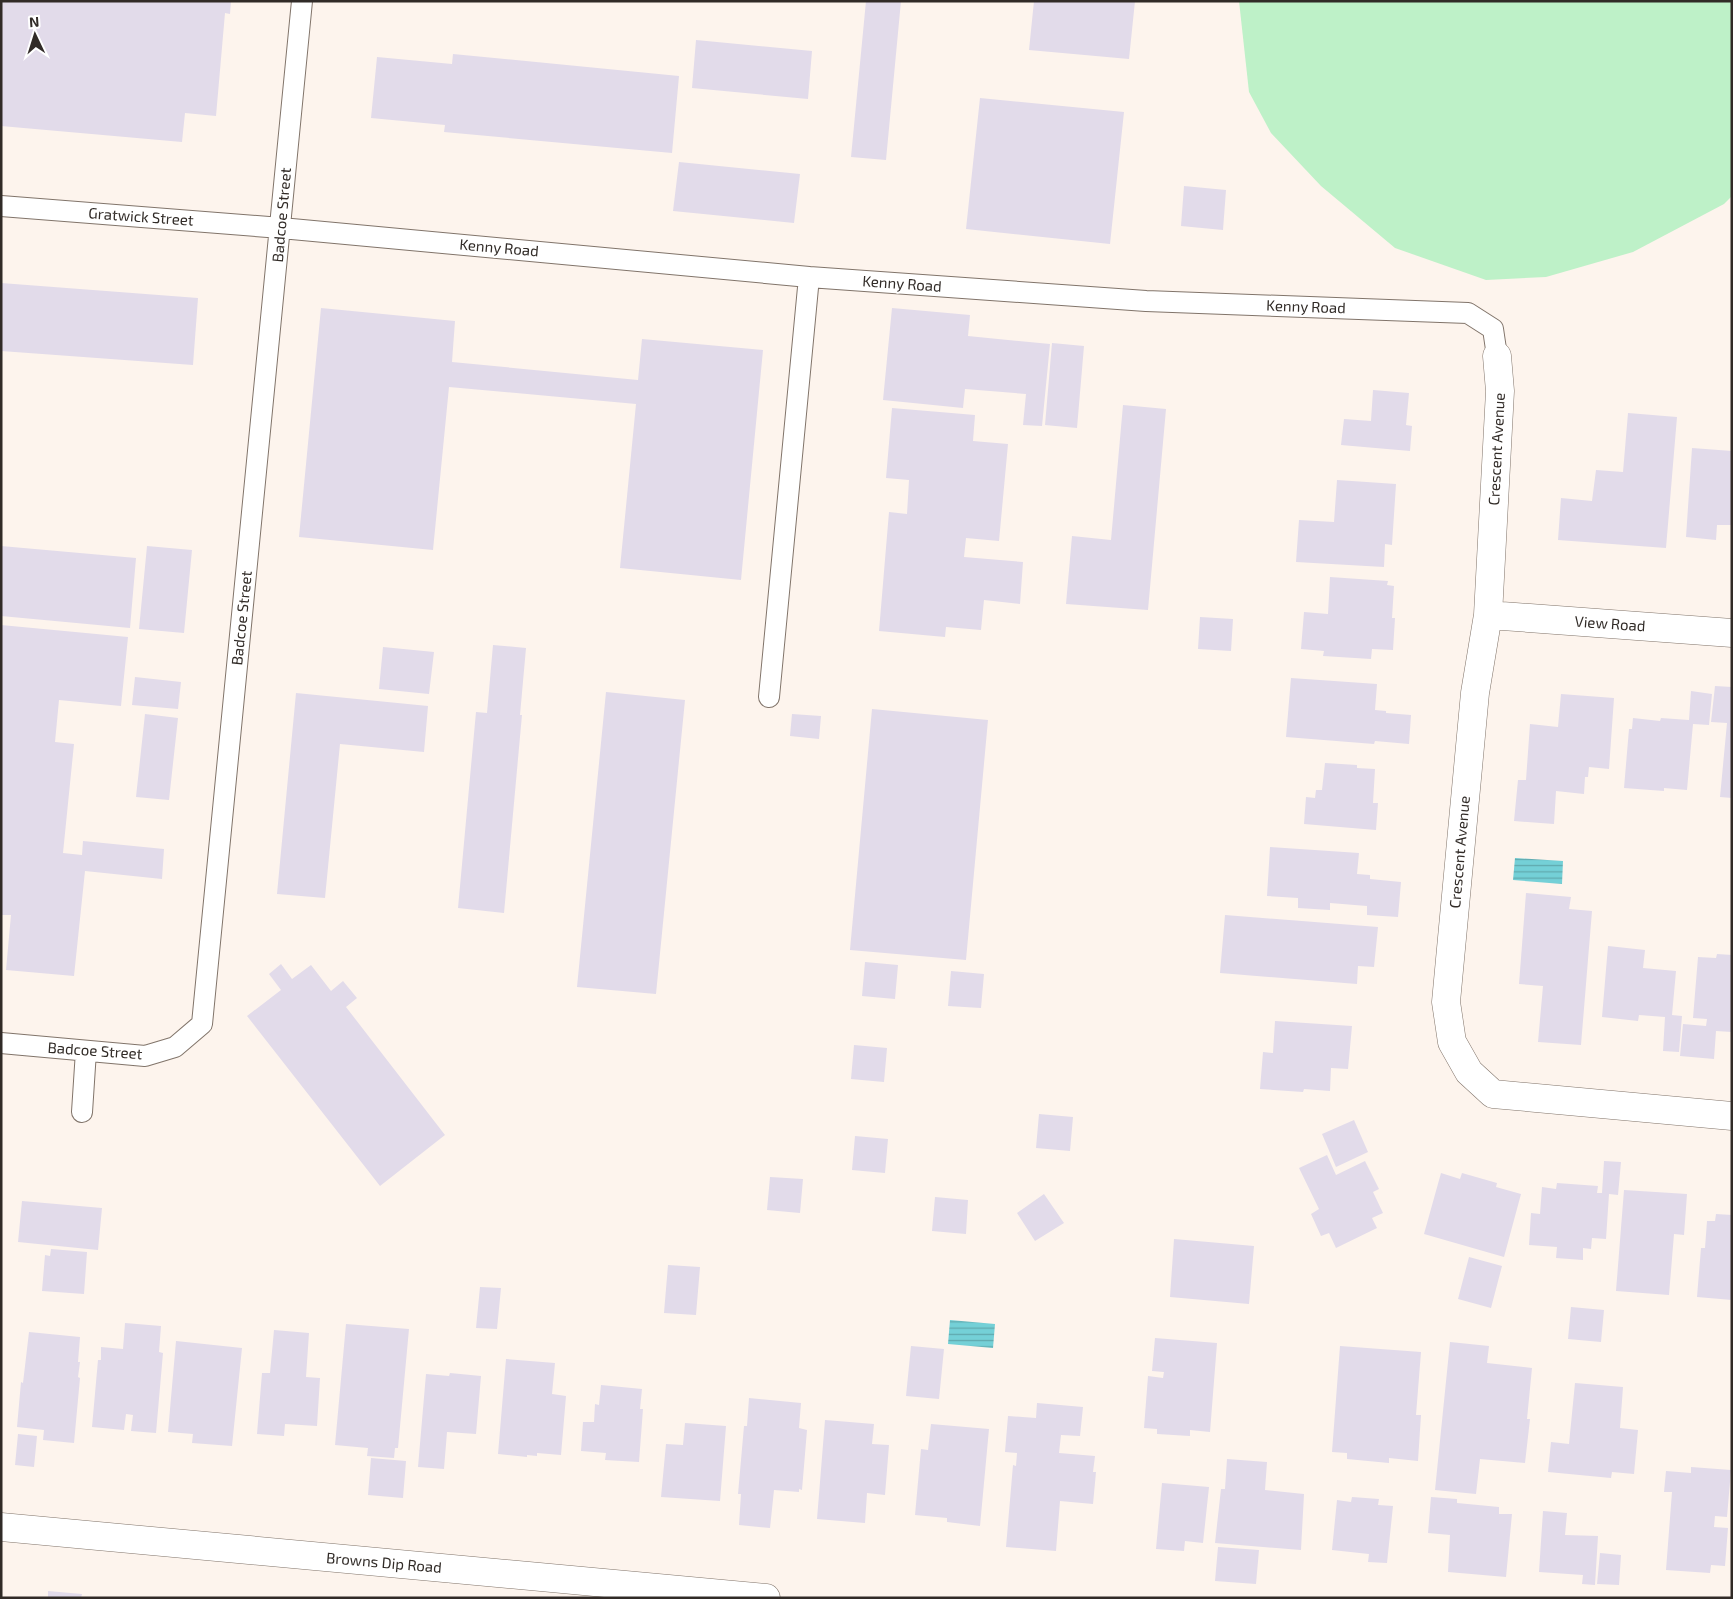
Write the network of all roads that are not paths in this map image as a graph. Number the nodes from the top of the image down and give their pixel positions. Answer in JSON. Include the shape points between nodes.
{"nodes":[{"id":1,"x":302,"y":1,"type":"edge"},
{"id":2,"x":1,"y":206,"type":"edge"},
{"id":3,"x":281,"y":228,"type":"junction"},
{"id":4,"x":809,"y":277,"type":"junction"},
{"id":5,"x":1498,"y":356,"type":"joint"},
{"id":6,"x":1488,"y":615,"type":"junction"},
{"id":7,"x":1732,"y":633,"type":"edge"},
{"id":8,"x":769,"y":697,"type":"dead end"},
{"id":9,"x":1,"y":1043,"type":"edge"},
{"id":10,"x":86,"y":1051,"type":"junction"},
{"id":11,"x":82,"y":1112,"type":"dead end"},
{"id":12,"x":1732,"y":1116,"type":"edge"},
{"id":13,"x":1,"y":1527,"type":"edge"},
{"id":14,"x":766,"y":1598,"type":"edge"}],
"edges":[{"from":1,"to":3,"type":"lane","name":"Badcoe Street"},
{"from":2,"to":3,"type":"lane","name":"Gratwick Street"},
{"from":3,"to":4,"type":"lane","name":"Kenny Road"},
{"from":3,"to":10,"type":"lane","name":"Badcoe Street","via":[[202,1024],[175,1047],[145,1056]]},
{"from":4,"to":5,"type":"lane","name":"Kenny Road","via":[[1146,301],[1468,313],[1493,329]]},
{"from":4,"to":8,"type":"lane"},
{"from":5,"to":6,"type":"street","name":"Crescent Avenue","via":[[1500,391]]},
{"from":6,"to":7,"type":"street","name":"View Road"},
{"from":6,"to":12,"type":"street","name":"Crescent Avenue","via":[[1474,693],[1446,1002],[1452,1042],[1469,1072],[1493,1094]]},
{"from":9,"to":10,"type":"lane","name":"Badcoe Street"},
{"from":10,"to":11,"type":"lane"},
{"from":13,"to":14,"type":"street","name":"Browns Dip Road"}]}
